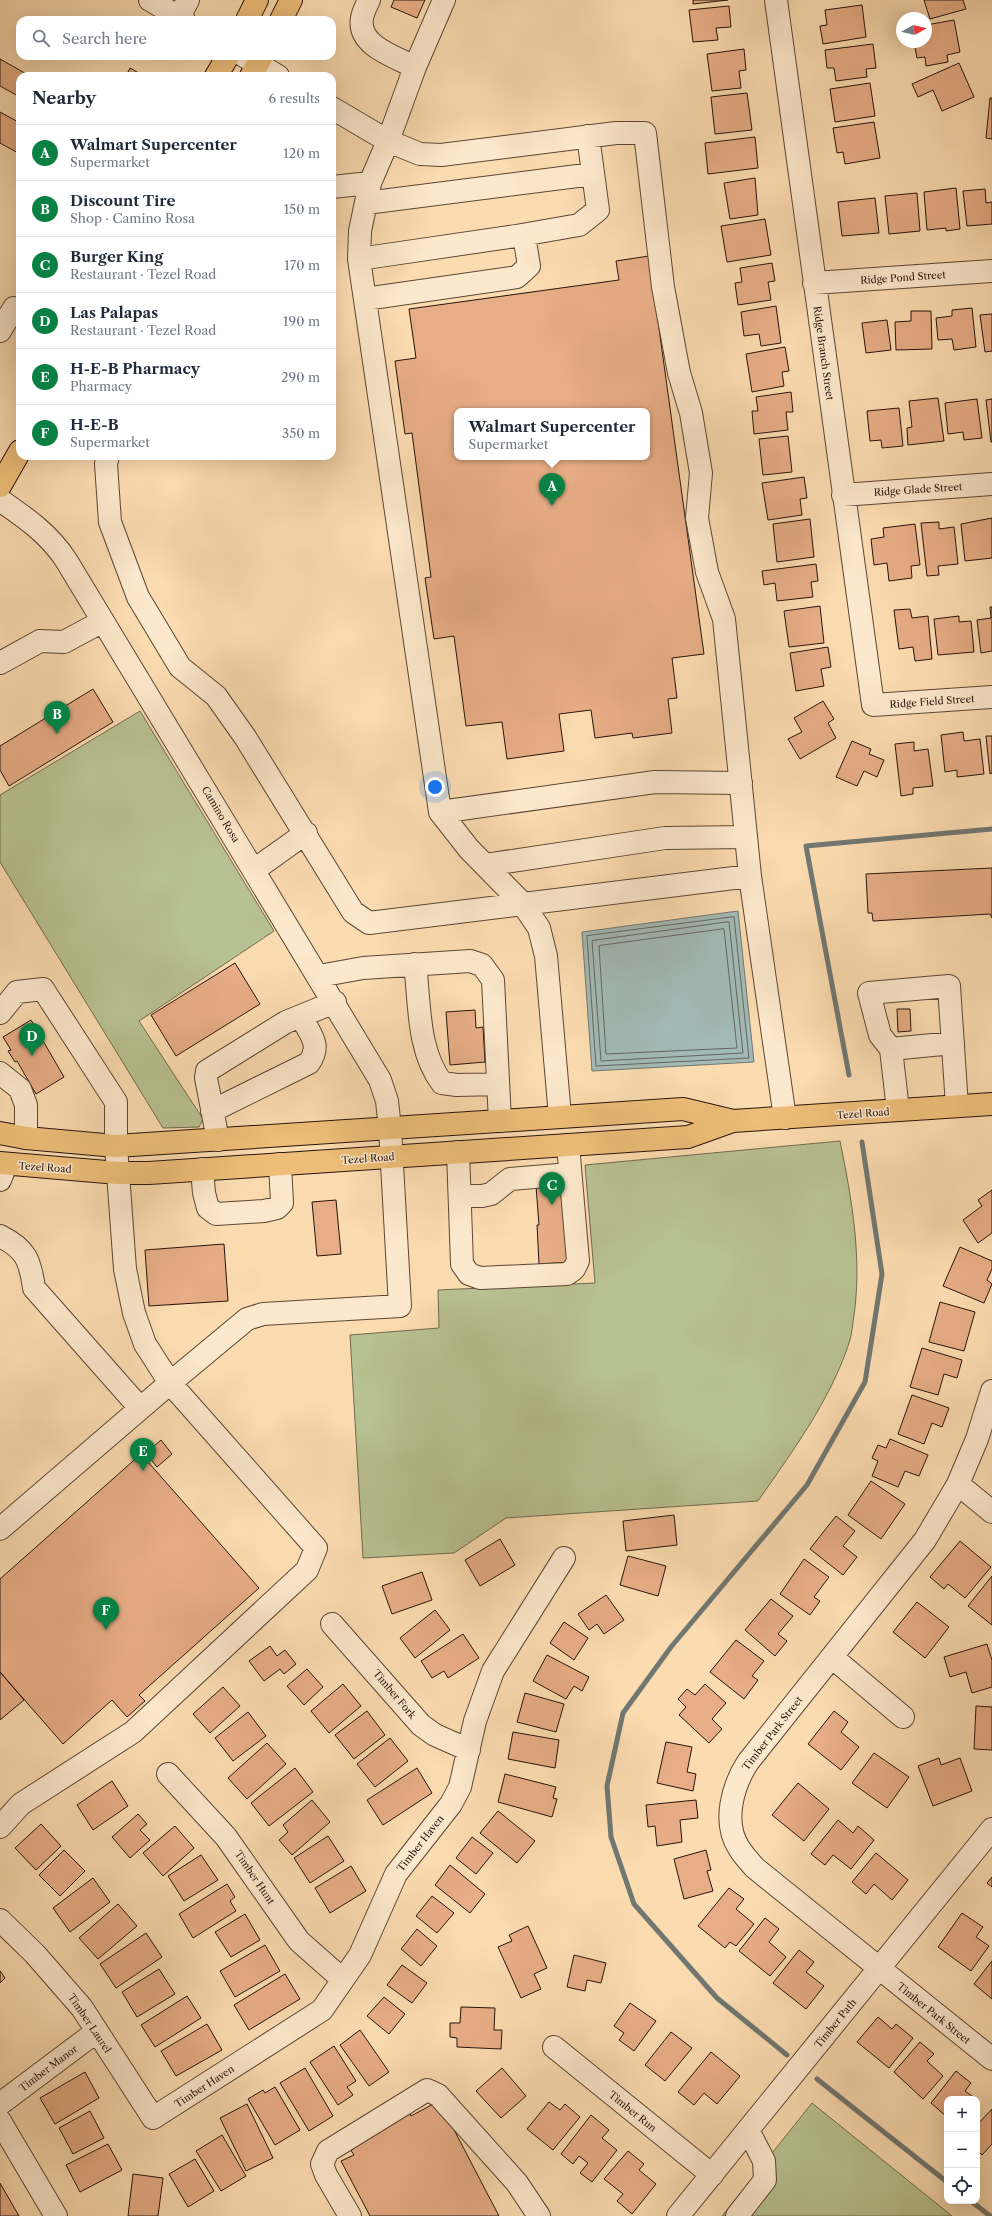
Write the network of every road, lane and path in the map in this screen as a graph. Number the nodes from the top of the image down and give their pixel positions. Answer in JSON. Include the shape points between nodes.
{"nodes":[{"id":1,"x":150,"y":0,"type":"edge"},
{"id":2,"x":257,"y":0,"type":"edge"},
{"id":3,"x":291,"y":0,"type":"edge"},
{"id":4,"x":369,"y":0,"type":"edge"},
{"id":5,"x":444,"y":0,"type":"edge"},
{"id":6,"x":776,"y":0,"type":"edge"},
{"id":7,"x":183,"y":12,"type":"edge"},
{"id":8,"x":249,"y":16,"type":"edge"},
{"id":9,"x":282,"y":16,"type":"edge"},
{"id":10,"x":226,"y":60,"type":"edge"},
{"id":11,"x":254,"y":63,"type":"edge"},
{"id":12,"x":415,"y":67,"type":"junction"},
{"id":13,"x":218,"y":72,"type":"edge"},
{"id":14,"x":271,"y":72,"type":"edge"},
{"id":15,"x":336,"y":110,"type":"edge"},
{"id":16,"x":588,"y":136,"type":"junction"},
{"id":17,"x":388,"y":141,"type":"junction"},
{"id":18,"x":593,"y":174,"type":"junction"},
{"id":19,"x":336,"y":187,"type":"edge"},
{"id":20,"x":368,"y":193,"type":"junction"},
{"id":21,"x":524,"y":235,"type":"junction"},
{"id":22,"x":359,"y":259,"type":"junction"},
{"id":23,"x":992,"y":271,"type":"edge"},
{"id":24,"x":814,"y":283,"type":"junction"},
{"id":25,"x":365,"y":299,"type":"junction"},
{"id":26,"x":11,"y":306,"type":"edge"},
{"id":27,"x":0,"y":332,"type":"edge"},
{"id":28,"x":16,"y":458,"type":"edge"},
{"id":29,"x":107,"y":460,"type":"edge"},
{"id":30,"x":992,"y":484,"type":"edge"},
{"id":31,"x":0,"y":486,"type":"edge"},
{"id":32,"x":843,"y":494,"type":"junction"},
{"id":33,"x":0,"y":500,"type":"edge"},
{"id":34,"x":103,"y":620,"type":"junction"},
{"id":35,"x":0,"y":663,"type":"edge"},
{"id":36,"x":992,"y":697,"type":"edge"},
{"id":37,"x":873,"y":705,"type":"joint"},
{"id":38,"x":741,"y":783,"type":"junction"},
{"id":39,"x":440,"y":812,"type":"junction"},
{"id":40,"x":306,"y":833,"type":"junction"},
{"id":41,"x":746,"y":837,"type":"junction"},
{"id":42,"x":485,"y":865,"type":"junction"},
{"id":43,"x":254,"y":870,"type":"junction"},
{"id":44,"x":750,"y":876,"type":"junction"},
{"id":45,"x":522,"y":903,"type":"junction"},
{"id":46,"x":415,"y":964,"type":"junction"},
{"id":47,"x":319,"y":976,"type":"junction"},
{"id":48,"x":335,"y":1002,"type":"junction"},
{"id":49,"x":0,"y":1013,"type":"edge"},
{"id":50,"x":301,"y":1016,"type":"junction"},
{"id":51,"x":953,"y":1043,"type":"junction"},
{"id":52,"x":891,"y":1049,"type":"junction"},
{"id":53,"x":0,"y":1073,"type":"edge"},
{"id":54,"x":498,"y":1084,"type":"junction"},
{"id":55,"x":992,"y":1104,"type":"edge"},
{"id":56,"x":957,"y":1106,"type":"junction"},
{"id":57,"x":898,"y":1110,"type":"junction"},
{"id":58,"x":212,"y":1111,"type":"junction"},
{"id":59,"x":560,"y":1116,"type":"junction"},
{"id":60,"x":785,"y":1118,"type":"junction"},
{"id":61,"x":500,"y":1121,"type":"junction"},
{"id":62,"x":733,"y":1121,"type":"junction"},
{"id":63,"x":390,"y":1129,"type":"junction"},
{"id":64,"x":0,"y":1133,"type":"edge"},
{"id":65,"x":26,"y":1138,"type":"junction"},
{"id":66,"x":218,"y":1140,"type":"junction"},
{"id":67,"x":568,"y":1145,"type":"junction"},
{"id":68,"x":116,"y":1146,"type":"junction"},
{"id":69,"x":458,"y":1152,"type":"junction"},
{"id":70,"x":392,"y":1157,"type":"junction"},
{"id":71,"x":280,"y":1164,"type":"junction"},
{"id":72,"x":2,"y":1169,"type":"edge"},
{"id":73,"x":202,"y":1169,"type":"junction"},
{"id":74,"x":118,"y":1173,"type":"junction"},
{"id":75,"x":570,"y":1174,"type":"junction"},
{"id":76,"x":460,"y":1196,"type":"junction"},
{"id":77,"x":2,"y":1239,"type":"edge"},
{"id":78,"x":170,"y":1383,"type":"junction"},
{"id":79,"x":992,"y":1391,"type":"edge"},
{"id":80,"x":140,"y":1408,"type":"junction"},
{"id":81,"x":958,"y":1484,"type":"junction"},
{"id":82,"x":992,"y":1512,"type":"edge"},
{"id":83,"x":0,"y":1529,"type":"edge"},
{"id":84,"x":564,"y":1558,"type":"dead end"},
{"id":85,"x":332,"y":1624,"type":"dead end"},
{"id":86,"x":833,"y":1658,"type":"junction"},
{"id":87,"x":903,"y":1717,"type":"dead end"},
{"id":88,"x":468,"y":1750,"type":"junction"},
{"id":89,"x":168,"y":1774,"type":"dead end"},
{"id":90,"x":0,"y":1827,"type":"edge"},
{"id":91,"x":992,"y":1830,"type":"edge"},
{"id":92,"x":0,"y":1920,"type":"edge"},
{"id":93,"x":879,"y":1968,"type":"junction"},
{"id":94,"x":342,"y":1979,"type":"junction"},
{"id":95,"x":96,"y":2032,"type":"junction"},
{"id":96,"x":554,"y":2047,"type":"dead end"},
{"id":97,"x":992,"y":2059,"type":"edge"},
{"id":98,"x":0,"y":2104,"type":"edge"},
{"id":99,"x":153,"y":2118,"type":"joint"},
{"id":100,"x":0,"y":2121,"type":"edge"},
{"id":101,"x":748,"y":2130,"type":"junction"},
{"id":102,"x":712,"y":2175,"type":"junction"},
{"id":103,"x":56,"y":2216,"type":"edge"},
{"id":104,"x":350,"y":2216,"type":"edge"},
{"id":105,"x":539,"y":2216,"type":"edge"},
{"id":106,"x":678,"y":2216,"type":"edge"},
{"id":107,"x":737,"y":2216,"type":"edge"}],
"edges":[{"from":1,"to":7,"type":"street"},
{"from":2,"to":8,"type":"main road"},
{"from":3,"to":9,"type":"main road"},
{"from":4,"to":12,"type":"street","via":[[362,18],[364,35],[377,48]]},
{"from":5,"to":12,"type":"street"},
{"from":6,"to":24,"type":"street","name":"Ridge Branch Street"},
{"from":10,"to":13,"type":"main road"},
{"from":11,"to":14,"type":"street"},
{"from":12,"to":17,"type":"street"},
{"from":15,"to":17,"type":"street"},
{"from":16,"to":17,"type":"street","via":[[441,155],[420,154]]},
{"from":16,"to":18,"type":"street"},
{"from":16,"to":38,"type":"street","via":[[645,133],[663,287],[679,373],[691,413],[701,473],[697,518],[707,572],[724,619]]},
{"from":17,"to":20,"type":"street"},
{"from":18,"to":20,"type":"street"},
{"from":18,"to":21,"type":"street","via":[[598,210],[579,225]]},
{"from":19,"to":20,"type":"street"},
{"from":20,"to":22,"type":"street","via":[[360,231]]},
{"from":21,"to":22,"type":"street"},
{"from":21,"to":25,"type":"street","via":[[529,266],[517,277]]},
{"from":22,"to":25,"type":"street"},
{"from":23,"to":24,"type":"street","name":"Ridge Pond Street"},
{"from":24,"to":32,"type":"street","name":"Ridge Branch Street"},
{"from":25,"to":39,"type":"street"},
{"from":26,"to":27,"type":"street"},
{"from":28,"to":31,"type":"main road"},
{"from":29,"to":40,"type":"street","via":[[110,522],[138,597],[180,667],[216,696],[250,743]]},
{"from":30,"to":32,"type":"street","name":"Ridge Glade Street"},
{"from":32,"to":37,"type":"street","name":"Ridge Branch Street"},
{"from":33,"to":34,"type":"street","name":"Camino Rosa","via":[[33,523],[54,542]]},
{"from":34,"to":35,"type":"street","via":[[64,642],[40,641]]},
{"from":34,"to":43,"type":"street","name":"Camino Rosa"},
{"from":36,"to":37,"type":"street","name":"Ridge Field Street"},
{"from":38,"to":39,"type":"street","via":[[655,782]]},
{"from":38,"to":41,"type":"street"},
{"from":39,"to":42,"type":"street"},
{"from":40,"to":43,"type":"street"},
{"from":40,"to":45,"type":"street","via":[[353,912],[369,923]]},
{"from":41,"to":42,"type":"street","via":[[665,838]]},
{"from":41,"to":44,"type":"street"},
{"from":42,"to":45,"type":"street"},
{"from":43,"to":47,"type":"street","name":"Camino Rosa"},
{"from":44,"to":45,"type":"street"},
{"from":44,"to":60,"type":"street"},
{"from":45,"to":59,"type":"street","via":[[539,928],[546,956]]},
{"from":46,"to":47,"type":"street","via":[[363,968]]},
{"from":46,"to":54,"type":"street","via":[[424,1047],[432,1070],[442,1083]]},
{"from":46,"to":54,"type":"street","via":[[470,960],[482,965],[492,980]]},
{"from":47,"to":48,"type":"street","name":"Camino Rosa"},
{"from":48,"to":50,"type":"street"},
{"from":48,"to":63,"type":"street","name":"Camino Rosa","via":[[380,1080],[387,1101]]},
{"from":49,"to":68,"type":"street","via":[[17,992],[43,989],[116,1102]]},
{"from":50,"to":58,"type":"street","via":[[286,1022],[207,1072]]},
{"from":50,"to":58,"type":"street","via":[[316,1047],[309,1063]]},
{"from":51,"to":52,"type":"street"},
{"from":51,"to":52,"type":"street","via":[[949,986],[869,992],[880,1035]]},
{"from":51,"to":56,"type":"street"},
{"from":52,"to":57,"type":"street"},
{"from":53,"to":65,"type":"street","via":[[20,1089],[26,1105]]},
{"from":54,"to":61,"type":"street"},
{"from":55,"to":56,"type":"main road","name":"Tezel Road"},
{"from":56,"to":57,"type":"main road","name":"Tezel Road"},
{"from":57,"to":60,"type":"main road","name":"Tezel Road"},
{"from":58,"to":66,"type":"street"},
{"from":59,"to":61,"type":"main road","name":"Tezel Road"},
{"from":59,"to":62,"type":"main road","name":"Tezel Road","via":[[683,1109]]},
{"from":60,"to":62,"type":"main road","name":"Tezel Road"},
{"from":61,"to":63,"type":"main road","name":"Tezel Road"},
{"from":62,"to":67,"type":"main road","name":"Tezel Road","via":[[688,1137]]},
{"from":63,"to":66,"type":"main road","name":"Tezel Road"},
{"from":63,"to":70,"type":"street","name":"Camino Rosa"},
{"from":64,"to":65,"type":"main road","name":"Tezel Road"},
{"from":65,"to":68,"type":"main road","name":"Tezel Road"},
{"from":66,"to":68,"type":"main road","name":"Tezel Road"},
{"from":67,"to":69,"type":"main road","name":"Tezel Road"},
{"from":67,"to":75,"type":"street"},
{"from":68,"to":74,"type":"street"},
{"from":69,"to":70,"type":"main road","name":"Tezel Road"},
{"from":69,"to":76,"type":"street"},
{"from":70,"to":71,"type":"main road","name":"Tezel Road"},
{"from":70,"to":78,"type":"street","name":"Camino Rosa","via":[[400,1306],[263,1314],[247,1319]]},
{"from":71,"to":73,"type":"main road","name":"Tezel Road"},
{"from":71,"to":73,"type":"street","via":[[282,1203],[277,1208],[264,1211],[216,1214],[208,1208]]},
{"from":72,"to":74,"type":"main road","name":"Tezel Road"},
{"from":73,"to":74,"type":"main road","name":"Tezel Road"},
{"from":74,"to":78,"type":"street","via":[[125,1268],[134,1313],[145,1344]]},
{"from":75,"to":76,"type":"street","via":[[510,1179],[491,1194]]},
{"from":75,"to":76,"type":"street","via":[[578,1261],[574,1269],[567,1274],[480,1278],[469,1274],[462,1264]]},
{"from":77,"to":80,"type":"street","via":[[14,1243],[25,1254],[34,1288]]},
{"from":78,"to":80,"type":"street"},
{"from":78,"to":90,"type":"street","via":[[316,1548],[306,1570],[133,1732],[21,1804]]},
{"from":79,"to":81,"type":"street","name":"Timber Park Street","via":[[977,1439]]},
{"from":80,"to":83,"type":"street"},
{"from":81,"to":82,"type":"street"},
{"from":81,"to":86,"type":"street","name":"Timber Park Street","via":[[925,1540]]},
{"from":84,"to":88,"type":"street","name":"Timber Haven","via":[[493,1671],[475,1721]]},
{"from":85,"to":88,"type":"street","name":"Timber Fork","via":[[421,1725],[435,1735]]},
{"from":86,"to":87,"type":"street"},
{"from":86,"to":93,"type":"street","name":"Timber Park Street","via":[[740,1775],[732,1794],[732,1827],[738,1847],[755,1868]]},
{"from":88,"to":94,"type":"street","name":"Timber Haven","via":[[460,1787],[451,1804],[396,1874],[360,1955]]},
{"from":89,"to":94,"type":"street","name":"Timber Hunt","via":[[226,1837],[299,1941]]},
{"from":91,"to":93,"type":"street","name":"Timber Path"},
{"from":92,"to":95,"type":"street","name":"Timber Laurel","via":[[62,1983],[82,2008]]},
{"from":93,"to":97,"type":"street","name":"Timber Park Street"},
{"from":93,"to":101,"type":"street","name":"Timber Path"},
{"from":94,"to":99,"type":"street","name":"Timber Haven","via":[[322,2010]]},
{"from":95,"to":98,"type":"street","name":"Timber Manor"},
{"from":95,"to":99,"type":"street","name":"Timber Laurel"},
{"from":96,"to":102,"type":"street","name":"Timber Run"},
{"from":100,"to":103,"type":"street"},
{"from":101,"to":102,"type":"street","name":"Timber Path"},
{"from":101,"to":107,"type":"street","via":[[764,2161],[765,2180]]},
{"from":102,"to":106,"type":"street","name":"Timber Path"},
{"from":104,"to":105,"type":"street","via":[[322,2164],[328,2151],[428,2090],[438,2095],[517,2182]]}]}
